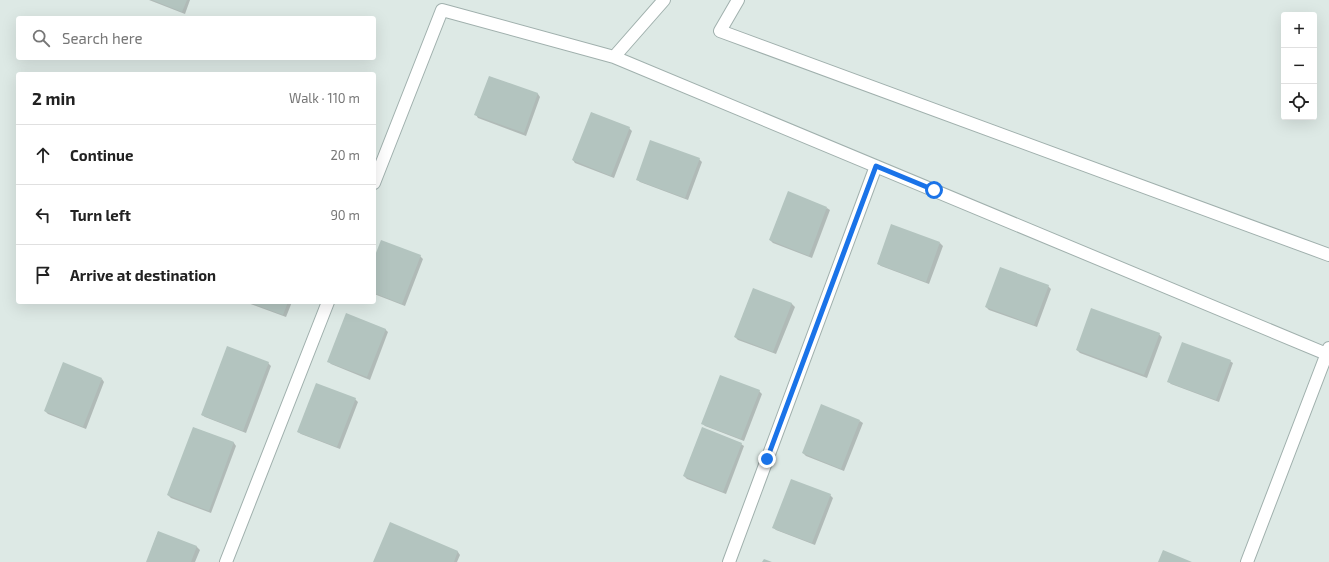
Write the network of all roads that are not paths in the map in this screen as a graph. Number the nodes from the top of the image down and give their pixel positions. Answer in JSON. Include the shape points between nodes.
{"nodes":[{"id":1,"x":664,"y":0,"type":"edge"},
{"id":2,"x":738,"y":0,"type":"edge"},
{"id":3,"x":614,"y":57,"type":"junction"},
{"id":4,"x":876,"y":166,"type":"junction"},
{"id":5,"x":376,"y":178,"type":"edge"},
{"id":6,"x":1329,"y":255,"type":"edge"},
{"id":7,"x":327,"y":304,"type":"edge"},
{"id":8,"x":1328,"y":352,"type":"edge"},
{"id":9,"x":226,"y":562,"type":"edge"},
{"id":10,"x":729,"y":562,"type":"edge"},
{"id":11,"x":1247,"y":562,"type":"edge"}],
"edges":[{"from":1,"to":3,"type":"street"},
{"from":2,"to":6,"type":"street","via":[[720,31]]},
{"from":3,"to":4,"type":"street"},
{"from":3,"to":5,"type":"street","via":[[442,10]]},
{"from":4,"to":8,"type":"street"},
{"from":4,"to":10,"type":"street"},
{"from":7,"to":9,"type":"street"},
{"from":8,"to":11,"type":"street"}]}
